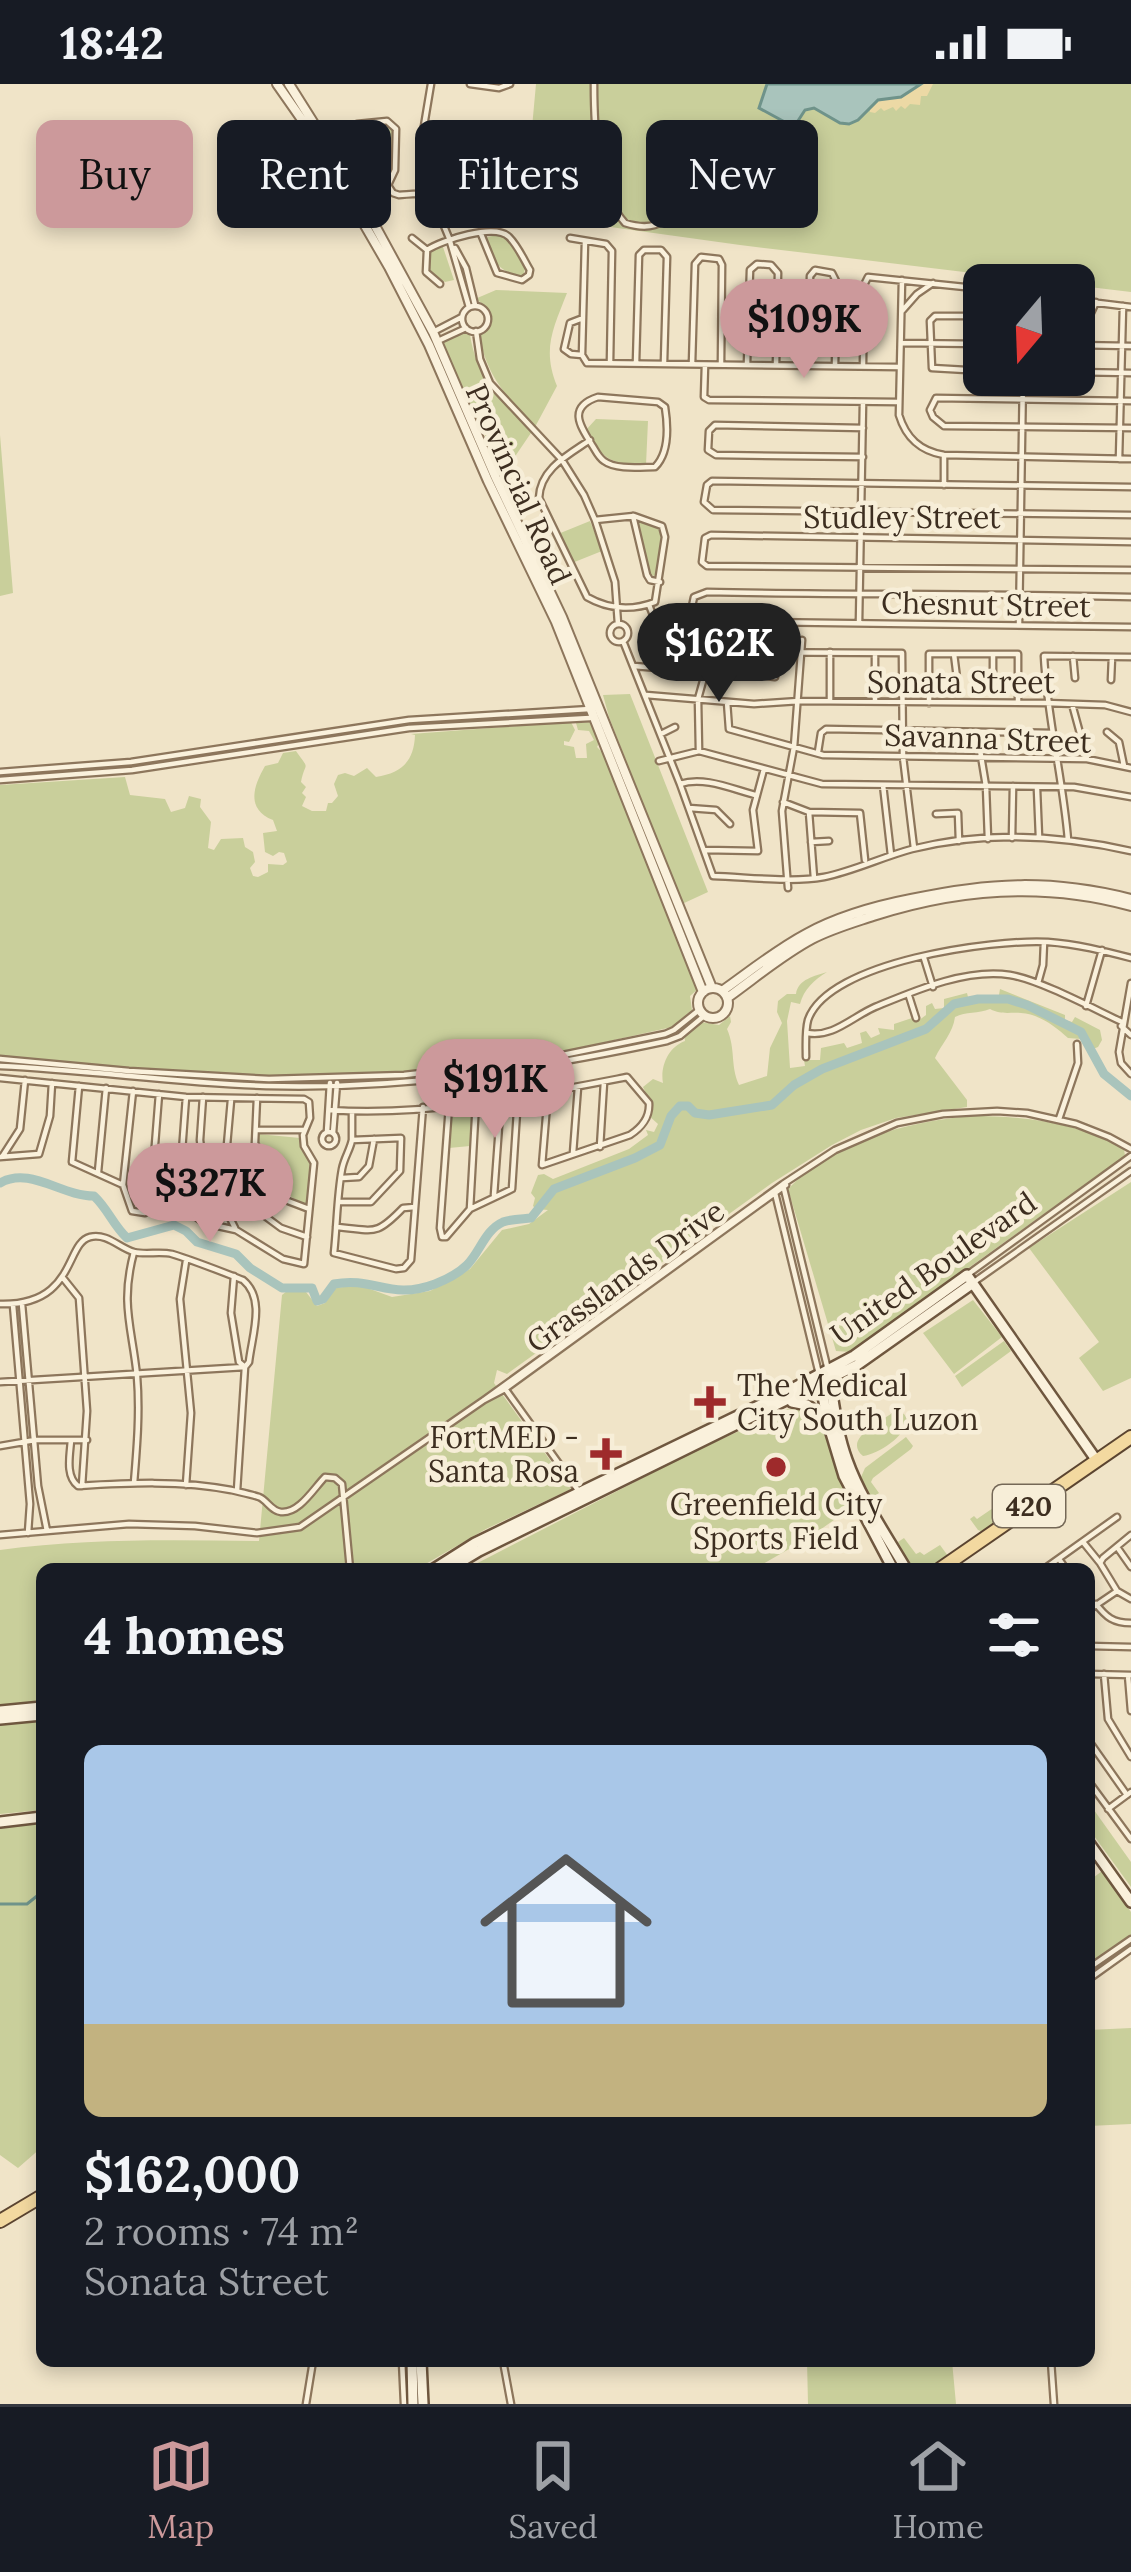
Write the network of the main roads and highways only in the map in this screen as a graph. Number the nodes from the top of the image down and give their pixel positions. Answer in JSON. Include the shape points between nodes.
{"nodes":[{"id":1,"x":824,"y":1377,"type":"junction"},
{"id":2,"x":787,"y":1402,"type":"junction"},
{"id":3,"x":827,"y":1423,"type":"junction"},
{"id":4,"x":1131,"y":1437,"type":"edge"},
{"id":5,"x":1097,"y":1461,"type":"junction"},
{"id":6,"x":848,"y":1474,"type":"junction"},
{"id":7,"x":582,"y":1496,"type":"junction"},
{"id":8,"x":443,"y":1563,"type":"edge"},
{"id":9,"x":459,"y":1563,"type":"edge"},
{"id":10,"x":890,"y":1563,"type":"edge"},
{"id":11,"x":902,"y":1563,"type":"edge"},
{"id":12,"x":949,"y":1563,"type":"edge"},
{"id":13,"x":36,"y":1712,"type":"edge"},
{"id":14,"x":0,"y":1715,"type":"edge"},
{"id":15,"x":36,"y":1818,"type":"edge"},
{"id":16,"x":0,"y":1822,"type":"edge"},
{"id":17,"x":1095,"y":1851,"type":"edge"},
{"id":18,"x":1131,"y":1902,"type":"edge"},
{"id":19,"x":36,"y":2200,"type":"edge"},
{"id":20,"x":0,"y":2221,"type":"edge"},
{"id":21,"x":412,"y":2367,"type":"edge"},
{"id":22,"x":421,"y":2367,"type":"edge"},
{"id":23,"x":413,"y":2404,"type":"edge"},
{"id":24,"x":423,"y":2404,"type":"edge"}],
"edges":[{"from":1,"to":2,"type":"main road","name":"United Boulevard"},
{"from":1,"to":3,"type":"main road"},
{"from":1,"to":5,"type":"main road","name":"United Boulevard","via":[[857,1365],[970,1279]]},
{"from":1,"to":6,"type":"main road"},
{"from":1,"to":7,"type":"main road","name":"United Boulevard"},
{"from":2,"to":3,"type":"main road","via":[[813,1408]]},
{"from":2,"to":7,"type":"main road","name":"United Boulevard"},
{"from":3,"to":6,"type":"main road"},
{"from":4,"to":5,"type":"main road","number":"420"},
{"from":5,"to":12,"type":"main road","number":"420"},
{"from":6,"to":10,"type":"main road"},
{"from":6,"to":11,"type":"main road"},
{"from":7,"to":8,"type":"main road","name":"United Boulevard"},
{"from":7,"to":9,"type":"main road","name":"United Boulevard"},
{"from":13,"to":14,"type":"main road"},
{"from":15,"to":16,"type":"main road"},
{"from":17,"to":18,"type":"main road"},
{"from":19,"to":20,"type":"main road"},
{"from":21,"to":23,"type":"main road"},
{"from":22,"to":24,"type":"main road"}]}
